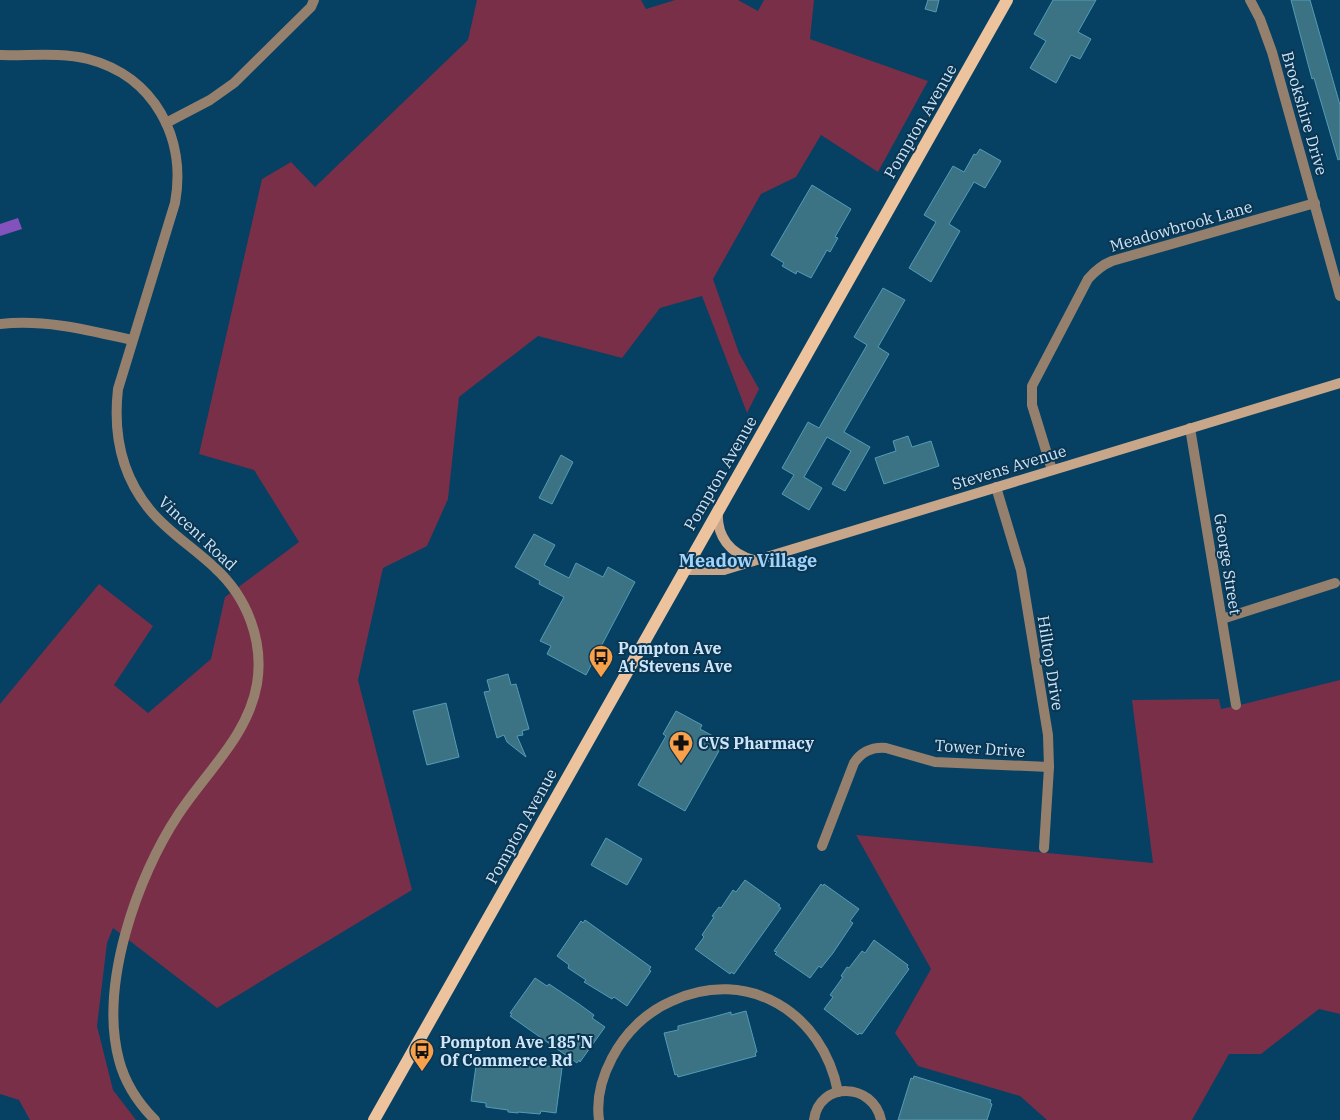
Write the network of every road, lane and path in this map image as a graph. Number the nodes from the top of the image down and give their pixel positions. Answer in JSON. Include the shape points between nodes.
{"nodes":[{"id":1,"x":314,"y":0,"type":"edge"},
{"id":2,"x":1007,"y":0,"type":"edge"},
{"id":3,"x":1250,"y":0,"type":"edge"},
{"id":4,"x":0,"y":55,"type":"edge"},
{"id":5,"x":166,"y":123,"type":"junction"},
{"id":6,"x":1315,"y":204,"type":"junction"},
{"id":7,"x":1340,"y":296,"type":"edge"},
{"id":8,"x":0,"y":324,"type":"edge"},
{"id":9,"x":132,"y":340,"type":"junction"},
{"id":10,"x":1340,"y":383,"type":"edge"},
{"id":11,"x":1190,"y":428,"type":"junction"},
{"id":12,"x":1052,"y":470,"type":"junction"},
{"id":13,"x":996,"y":487,"type":"junction"},
{"id":14,"x":718,"y":510,"type":"junction"},
{"id":15,"x":755,"y":560,"type":"junction"},
{"id":16,"x":685,"y":570,"type":"junction"},
{"id":17,"x":1335,"y":584,"type":"dead end"},
{"id":18,"x":1222,"y":619,"type":"junction"},
{"id":19,"x":1236,"y":705,"type":"dead end"},
{"id":20,"x":1049,"y":767,"type":"junction"},
{"id":21,"x":822,"y":846,"type":"dead end"},
{"id":22,"x":1044,"y":848,"type":"dead end"},
{"id":23,"x":838,"y":1092,"type":"junction"},
{"id":24,"x":155,"y":1120,"type":"edge"},
{"id":25,"x":374,"y":1120,"type":"edge"},
{"id":26,"x":599,"y":1120,"type":"edge"},
{"id":27,"x":814,"y":1120,"type":"edge"},
{"id":28,"x":880,"y":1120,"type":"edge"}],
"edges":[{"from":1,"to":5,"type":"street","via":[[311,7],[234,83]]},
{"from":2,"to":14,"type":"main road","name":"Pompton Avenue"},
{"from":3,"to":6,"type":"street","name":"Brookshire Drive","via":[[1272,52]]},
{"from":4,"to":5,"type":"street","name":"Vincent Road","via":[[74,57],[100,63],[139,86]]},
{"from":5,"to":9,"type":"street","name":"Vincent Road","via":[[178,162],[175,203]]},
{"from":6,"to":7,"type":"street","name":"Brookshire Drive"},
{"from":6,"to":12,"type":"street","name":"Meadowbrook Lane","via":[[1112,261],[1093,273],[1032,386],[1032,405]]},
{"from":8,"to":9,"type":"street","via":[[62,325]]},
{"from":9,"to":24,"type":"street","name":"Vincent Road","via":[[116,405],[117,437],[125,468],[150,510],[215,567],[234,589],[248,613],[258,655],[257,683],[244,723],[178,815],[156,854],[138,897],[120,956],[115,993],[116,1046],[131,1089]]},
{"from":10,"to":11,"type":"main road","name":"Stevens Avenue"},
{"from":11,"to":12,"type":"main road","name":"Stevens Avenue"},
{"from":11,"to":18,"type":"street","name":"George Street"},
{"from":12,"to":13,"type":"main road","name":"Stevens Avenue"},
{"from":13,"to":15,"type":"main road","name":"Stevens Avenue"},
{"from":13,"to":20,"type":"street","name":"Hilltop Drive","via":[[1021,570],[1048,735]]},
{"from":14,"to":15,"type":"main road","via":[[720,532],[727,544],[740,555]]},
{"from":14,"to":16,"type":"main road","name":"Pompton Avenue"},
{"from":15,"to":16,"type":"main road","name":"Stevens Avenue","via":[[724,570]]},
{"from":16,"to":25,"type":"main road","name":"Pompton Avenue"},
{"from":17,"to":18,"type":"street"},
{"from":18,"to":19,"type":"street","name":"George Street"},
{"from":20,"to":21,"type":"street","name":"Tower Drive","via":[[935,762],[886,748],[868,750],[854,763]]},
{"from":20,"to":22,"type":"street","name":"Hilltop Drive"},
{"from":23,"to":26,"type":"street","via":[[825,1051],[810,1029],[791,1011],[755,994],[728,989],[708,990],[666,1003],[624,1038],[603,1079]]},
{"from":23,"to":27,"type":"street","via":[[820,1104]]},
{"from":23,"to":28,"type":"street","via":[[860,1093],[869,1099],[877,1108]]}]}
